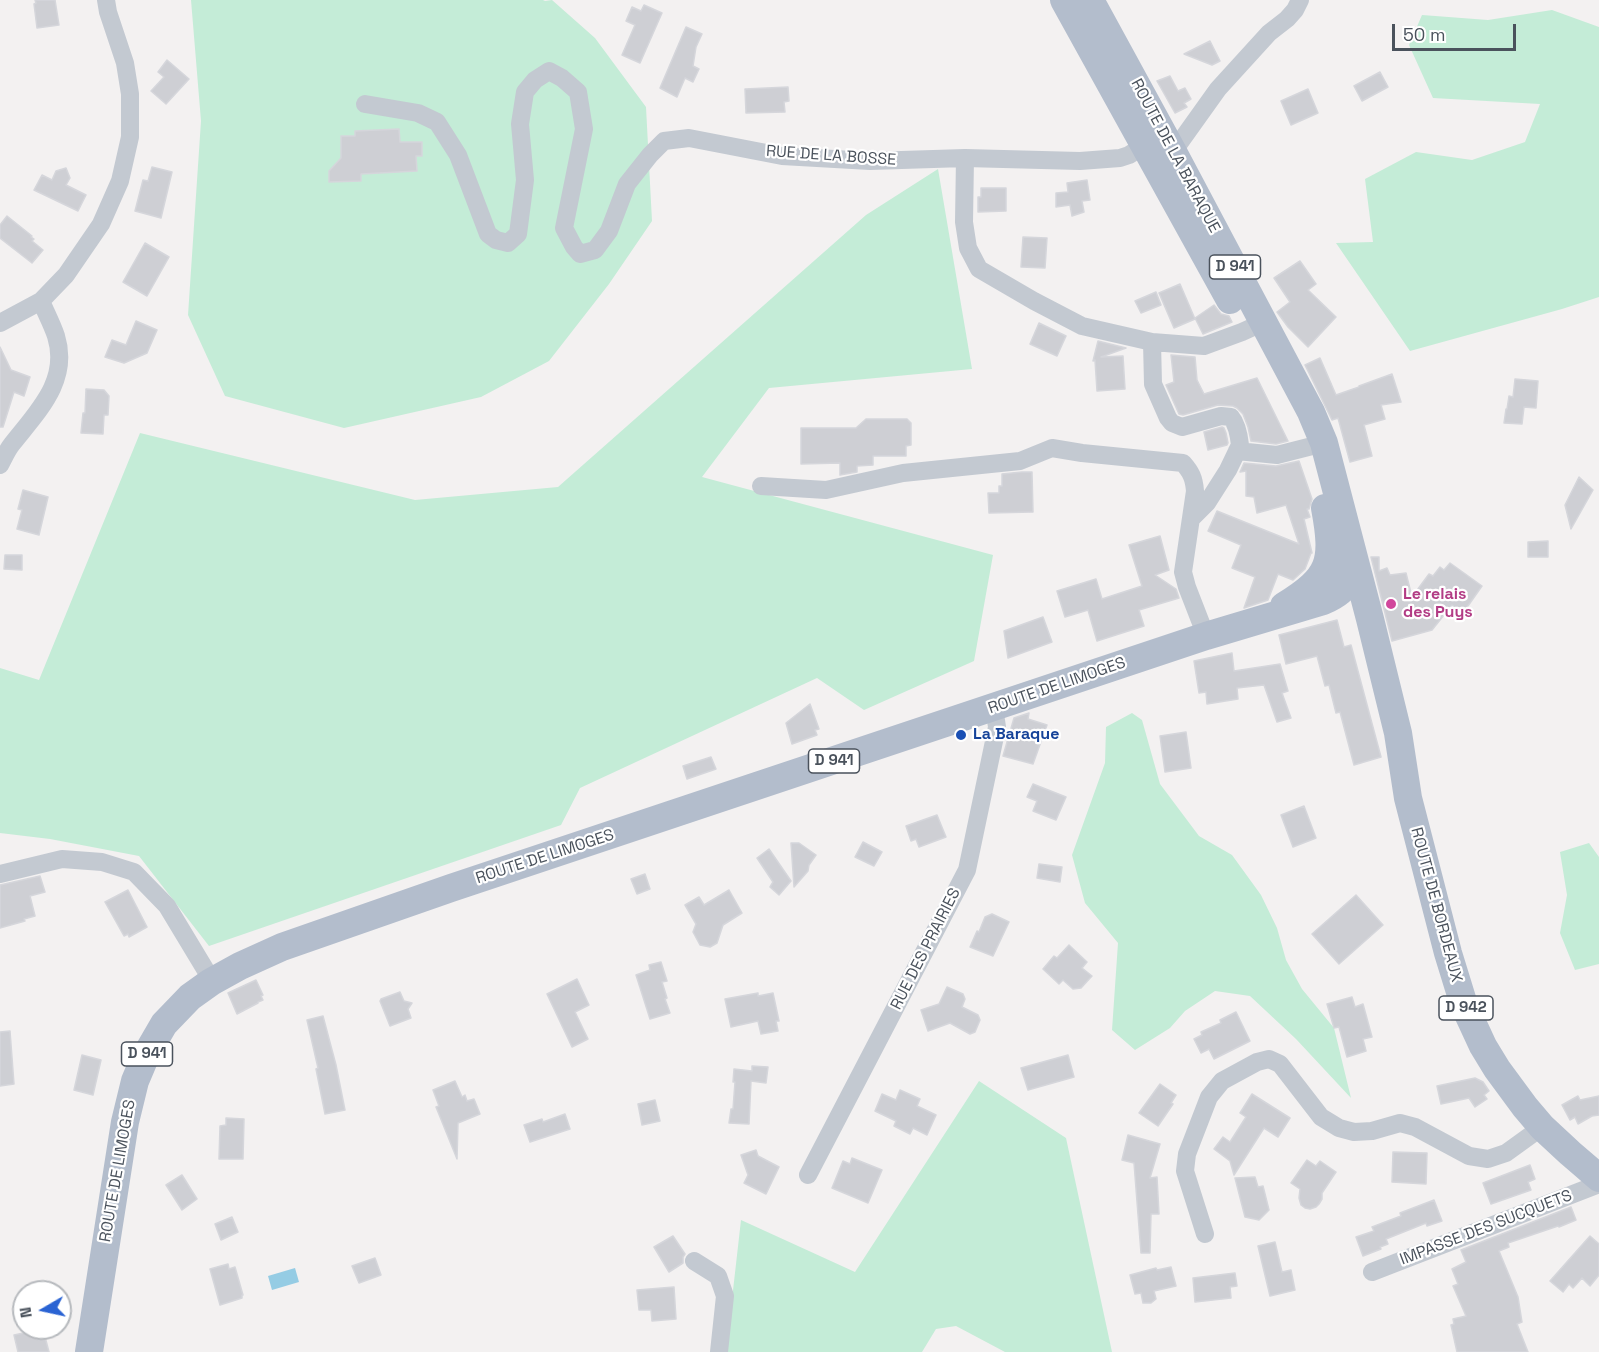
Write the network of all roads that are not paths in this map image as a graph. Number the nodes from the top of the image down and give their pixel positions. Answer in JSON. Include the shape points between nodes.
{"nodes":[{"id":1,"x":106,"y":0,"type":"edge"},
{"id":2,"x":1064,"y":0,"type":"edge"},
{"id":3,"x":1090,"y":0,"type":"edge"},
{"id":4,"x":1300,"y":0,"type":"edge"},
{"id":5,"x":365,"y":104,"type":"dead end"},
{"id":6,"x":1145,"y":145,"type":"junction"},
{"id":7,"x":965,"y":158,"type":"junction"},
{"id":8,"x":1168,"y":164,"type":"junction"},
{"id":9,"x":41,"y":301,"type":"junction"},
{"id":10,"x":0,"y":323,"type":"edge"},
{"id":11,"x":1255,"y":326,"type":"junction"},
{"id":12,"x":1152,"y":342,"type":"junction"},
{"id":13,"x":1316,"y":445,"type":"junction"},
{"id":14,"x":1237,"y":451,"type":"junction"},
{"id":15,"x":0,"y":465,"type":"edge"},
{"id":16,"x":761,"y":486,"type":"dead end"},
{"id":17,"x":1191,"y":519,"type":"junction"},
{"id":18,"x":1350,"y":546,"type":"junction"},
{"id":19,"x":1348,"y":584,"type":"junction"},
{"id":20,"x":1320,"y":592,"type":"junction"},
{"id":21,"x":1356,"y":622,"type":"junction"},
{"id":22,"x":1206,"y":636,"type":"junction"},
{"id":23,"x":994,"y":707,"type":"junction"},
{"id":24,"x":1408,"y":798,"type":"junction"},
{"id":25,"x":0,"y":874,"type":"edge"},
{"id":26,"x":211,"y":982,"type":"junction"},
{"id":27,"x":1542,"y":1127,"type":"junction"},
{"id":28,"x":808,"y":1175,"type":"dead end"},
{"id":29,"x":1599,"y":1178,"type":"edge"},
{"id":30,"x":1599,"y":1184,"type":"edge"},
{"id":31,"x":1205,"y":1234,"type":"dead end"},
{"id":32,"x":694,"y":1261,"type":"dead end"},
{"id":33,"x":1372,"y":1272,"type":"dead end"},
{"id":34,"x":89,"y":1352,"type":"edge"},
{"id":35,"x":719,"y":1352,"type":"edge"}],
"edges":[{"from":1,"to":9,"type":"street","via":[[125,63],[130,137],[120,181],[101,224],[66,275]]},
{"from":2,"to":6,"type":"main road","name":"ROUTE DE LA BARAQUE","number":"D 941"},
{"from":3,"to":8,"type":"main road","name":"ROUTE DE LA BARAQUE","number":"D 941"},
{"from":4,"to":8,"type":"street","via":[[1295,10],[1218,89]]},
{"from":5,"to":7,"type":"street","name":"RUE DE LA BOSSE","via":[[418,113],[437,122],[458,156],[488,234],[508,243],[518,234],[525,180],[520,124],[525,92],[549,71],[562,78],[578,92],[584,129],[564,228],[580,254],[595,250],[609,231],[627,184],[664,141],[688,138],[782,156],[870,161]]},
{"from":6,"to":7,"type":"street","name":"RUE DE LA BOSSE","via":[[1120,158],[1080,161]]},
{"from":6,"to":8,"type":"main road","name":"ROUTE DE LA BARAQUE","number":"D 941"},
{"from":7,"to":12,"type":"street","via":[[964,222],[968,248],[980,269],[1082,326]]},
{"from":8,"to":11,"type":"main road","name":"ROUTE DE LA BARAQUE","number":"D 941"},
{"from":8,"to":11,"type":"main road","name":"ROUTE DE LA BARAQUE","number":"D 941","via":[[1204,253],[1225,270]]},
{"from":9,"to":10,"type":"street"},
{"from":9,"to":15,"type":"street","via":[[60,358],[53,387]]},
{"from":11,"to":12,"type":"street","via":[[1204,346]]},
{"from":11,"to":13,"type":"main road","name":"ROUTE DE LA BARAQUE","number":"D 941","via":[[1311,412]]},
{"from":12,"to":14,"type":"street","via":[[1153,384],[1168,418],[1182,427],[1231,417],[1240,441]]},
{"from":13,"to":14,"type":"street","via":[[1277,455]]},
{"from":13,"to":18,"type":"main road","name":"ROUTE DE LA BARAQUE","number":"D 941"},
{"from":13,"to":19,"type":"main road","name":"ROUTE DE LA BARAQUE","number":"D 941","via":[[1338,527]]},
{"from":13,"to":20,"type":"main road","number":"D 941","via":[[1330,539]]},
{"from":14,"to":17,"type":"street","via":[[1207,503]]},
{"from":16,"to":17,"type":"street","via":[[825,490],[903,473],[1020,461],[1052,448],[1183,463],[1194,479]]},
{"from":17,"to":22,"type":"street","via":[[1183,572]]},
{"from":18,"to":19,"type":"main road","number":"D 941","via":[[1353,569]]},
{"from":18,"to":24,"type":"main road","name":"ROUTE DE BORDEAUX","number":"D 942","via":[[1398,733]]},
{"from":19,"to":20,"type":"main road","via":[[1332,579]]},
{"from":19,"to":21,"type":"main road","number":"D 942"},
{"from":19,"to":24,"type":"main road","via":[[1357,600]]},
{"from":20,"to":21,"type":"main road","via":[[1342,604]]},
{"from":20,"to":22,"type":"main road","name":"ROUTE DE LIMOGES","number":"D 941","via":[[1305,593],[1265,618]]},
{"from":21,"to":24,"type":"main road","name":"ROUTE DE BORDEAUX","number":"D 942","via":[[1384,736]]},
{"from":22,"to":23,"type":"main road","name":"ROUTE DE LIMOGES","number":"D 941"},
{"from":23,"to":26,"type":"main road","name":"ROUTE DE LIMOGES","number":"D 941","via":[[282,947]]},
{"from":23,"to":28,"type":"street","name":"RUE DES PRAIRIES","via":[[997,727],[967,870]]},
{"from":24,"to":27,"type":"main road","name":"ROUTE DE BORDEAUX","number":"D 942","via":[[1464,1005],[1497,1069]]},
{"from":25,"to":26,"type":"street","via":[[62,859],[102,862],[134,872],[167,906]]},
{"from":26,"to":34,"type":"main road","name":"ROUTE DE LIMOGES","number":"D 941","via":[[164,1024],[135,1081],[124,1122]]},
{"from":27,"to":29,"type":"main road","name":"ROUTE DE BORDEAUX","number":"D 942"},
{"from":27,"to":31,"type":"street","via":[[1506,1152],[1488,1159],[1469,1156],[1400,1123],[1354,1132],[1321,1117],[1280,1064],[1269,1059],[1257,1062],[1222,1082],[1209,1097],[1187,1154],[1185,1171]]},
{"from":30,"to":33,"type":"street","name":"IMPASSE DES SUCQUETS"},
{"from":32,"to":35,"type":"street","via":[[718,1276],[725,1296]]}]}
